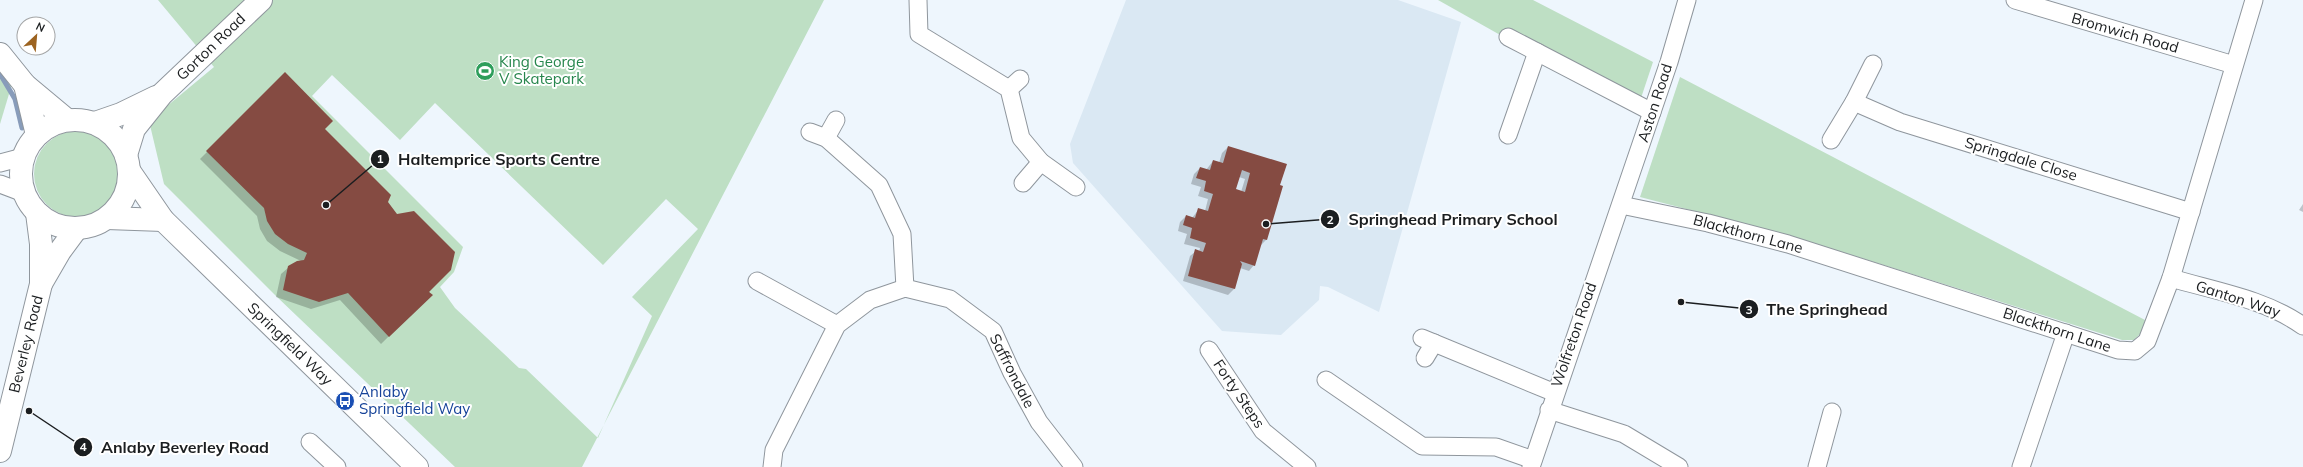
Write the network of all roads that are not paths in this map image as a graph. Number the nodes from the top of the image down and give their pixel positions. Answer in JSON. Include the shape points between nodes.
{"nodes":[{"id":1,"x":261,"y":0,"type":"edge"},
{"id":2,"x":918,"y":0,"type":"edge"},
{"id":3,"x":1687,"y":0,"type":"edge"},
{"id":4,"x":2015,"y":0,"type":"edge"},
{"id":5,"x":2254,"y":0,"type":"edge"},
{"id":6,"x":1508,"y":37,"type":"dead end"},
{"id":7,"x":1537,"y":52,"type":"junction"},
{"id":8,"x":0,"y":54,"type":"edge"},
{"id":9,"x":1873,"y":64,"type":"dead end"},
{"id":10,"x":2234,"y":64,"type":"junction"},
{"id":11,"x":25,"y":85,"type":"junction"},
{"id":12,"x":162,"y":94,"type":"junction"},
{"id":13,"x":1854,"y":102,"type":"junction"},
{"id":14,"x":1652,"y":112,"type":"junction"},
{"id":15,"x":66,"y":120,"type":"junction"},
{"id":16,"x":836,"y":120,"type":"dead end"},
{"id":17,"x":95,"y":123,"type":"junction"},
{"id":18,"x":810,"y":132,"type":"dead end"},
{"id":19,"x":37,"y":134,"type":"junction"},
{"id":20,"x":1508,"y":135,"type":"dead end"},
{"id":21,"x":826,"y":138,"type":"junction"},
{"id":22,"x":1831,"y":140,"type":"dead end"},
{"id":23,"x":23,"y":157,"type":"junction"},
{"id":24,"x":1041,"y":162,"type":"junction"},
{"id":25,"x":128,"y":163,"type":"junction"},
{"id":26,"x":0,"y":164,"type":"edge"},
{"id":27,"x":1023,"y":183,"type":"dead end"},
{"id":28,"x":0,"y":184,"type":"edge"},
{"id":29,"x":1076,"y":187,"type":"dead end"},
{"id":30,"x":24,"y":192,"type":"junction"},
{"id":31,"x":1621,"y":205,"type":"junction"},
{"id":32,"x":2191,"y":212,"type":"junction"},
{"id":33,"x":37,"y":213,"type":"junction"},
{"id":34,"x":107,"y":218,"type":"junction"},
{"id":35,"x":163,"y":220,"type":"junction"},
{"id":36,"x":78,"y":228,"type":"junction"},
{"id":37,"x":755,"y":278,"type":"dead end"},
{"id":38,"x":2171,"y":278,"type":"junction"},
{"id":39,"x":41,"y":284,"type":"junction"},
{"id":40,"x":905,"y":288,"type":"junction"},
{"id":41,"x":837,"y":325,"type":"junction"},
{"id":42,"x":2303,"y":326,"type":"edge"},
{"id":43,"x":2066,"y":333,"type":"junction"},
{"id":44,"x":1209,"y":350,"type":"dead end"},
{"id":45,"x":1424,"y":358,"type":"dead end"},
{"id":46,"x":1326,"y":380,"type":"dead end"},
{"id":47,"x":1555,"y":393,"type":"junction"},
{"id":48,"x":1549,"y":410,"type":"junction"},
{"id":49,"x":1833,"y":412,"type":"dead end"},
{"id":50,"x":310,"y":442,"type":"dead end"},
{"id":51,"x":0,"y":451,"type":"edge"},
{"id":52,"x":1532,"y":463,"type":"edge"},
{"id":53,"x":337,"y":467,"type":"edge"},
{"id":54,"x":417,"y":467,"type":"edge"},
{"id":55,"x":772,"y":467,"type":"edge"},
{"id":56,"x":1074,"y":467,"type":"edge"},
{"id":57,"x":1307,"y":467,"type":"edge"},
{"id":58,"x":1678,"y":467,"type":"edge"},
{"id":59,"x":1817,"y":467,"type":"edge"},
{"id":60,"x":2021,"y":467,"type":"edge"}],
"edges":[{"from":1,"to":12,"type":"main road","name":"Gorton Road"},
{"from":2,"to":24,"type":"street","via":[[919,34],[1014,84],[1021,138]]},
{"from":3,"to":14,"type":"street","name":"Aston Road"},
{"from":4,"to":10,"type":"street","name":"Bromwich Road"},
{"from":5,"to":10,"type":"street","name":"Blackthorn Lane"},
{"from":6,"to":7,"type":"street"},
{"from":7,"to":14,"type":"street"},
{"from":7,"to":20,"type":"street"},
{"from":8,"to":11,"type":"main road"},
{"from":9,"to":13,"type":"street"},
{"from":10,"to":32,"type":"street","name":"Blackthorn Lane"},
{"from":11,"to":15,"type":"main road"},
{"from":11,"to":19,"type":"main road"},
{"from":12,"to":17,"type":"main road","name":"Gorton Road","via":[[121,114]]},
{"from":12,"to":25,"type":"main road","name":"Gorton Road","via":[[134,128]]},
{"from":13,"to":22,"type":"street"},
{"from":13,"to":32,"type":"street","name":"Springdale Close","via":[[1900,122]]},
{"from":14,"to":31,"type":"street","name":"Aston Road"},
{"from":15,"to":17,"type":"main road"},
{"from":15,"to":19,"type":"main road","via":[[51,125]]},
{"from":16,"to":21,"type":"street"},
{"from":17,"to":25,"type":"main road","via":[[108,130],[119,141]]},
{"from":18,"to":21,"type":"street"},
{"from":19,"to":23,"type":"main road"},
{"from":21,"to":40,"type":"street","via":[[879,185],[902,234]]},
{"from":23,"to":26,"type":"street"},
{"from":23,"to":30,"type":"main road","via":[[21,175]]},
{"from":24,"to":27,"type":"street"},
{"from":24,"to":29,"type":"street"},
{"from":25,"to":34,"type":"main road","via":[[127,190],[119,206]]},
{"from":25,"to":35,"type":"main road","name":"Springfield Way"},
{"from":28,"to":30,"type":"street"},
{"from":30,"to":33,"type":"main road"},
{"from":31,"to":43,"type":"street","name":"Blackthorn Lane","via":[[1708,223],[1788,244]]},
{"from":31,"to":47,"type":"street","name":"Wolfreton Road"},
{"from":32,"to":38,"type":"street","name":"Blackthorn Lane"},
{"from":33,"to":36,"type":"main road","via":[[49,222],[63,227]]},
{"from":33,"to":39,"type":"main road","name":"Beverley Road","via":[[41,244]]},
{"from":34,"to":35,"type":"main road"},
{"from":34,"to":36,"type":"main road","via":[[93,225]]},
{"from":35,"to":54,"type":"main road","name":"Springfield Way"},
{"from":36,"to":39,"type":"main road","name":"Beverley Road","via":[[60,251]]},
{"from":37,"to":41,"type":"street"},
{"from":38,"to":42,"type":"street","name":"Ganton Way","via":[[2268,306]]},
{"from":38,"to":43,"type":"street","name":"Blackthorn Lane","via":[[2147,341],[2135,351],[2118,350]]},
{"from":39,"to":51,"type":"main road","name":"Beverley Road"},
{"from":40,"to":41,"type":"street","via":[[870,300]]},
{"from":40,"to":56,"type":"street","name":"Saffrondale","via":[[950,299],[993,331],[1039,422]]},
{"from":41,"to":55,"type":"street","via":[[774,450]]},
{"from":43,"to":60,"type":"street"},
{"from":44,"to":57,"type":"street","name":"Forty Steps","via":[[1264,431]]},
{"from":45,"to":47,"type":"street","via":[[1428,341]]},
{"from":46,"to":52,"type":"street","via":[[1422,446],[1496,447]]},
{"from":47,"to":48,"type":"street","name":"Wolfreton Road"},
{"from":48,"to":52,"type":"street","name":"Wolfreton Road"},
{"from":48,"to":58,"type":"street","via":[[1624,434]]},
{"from":49,"to":59,"type":"street"},
{"from":50,"to":53,"type":"street"}]}
